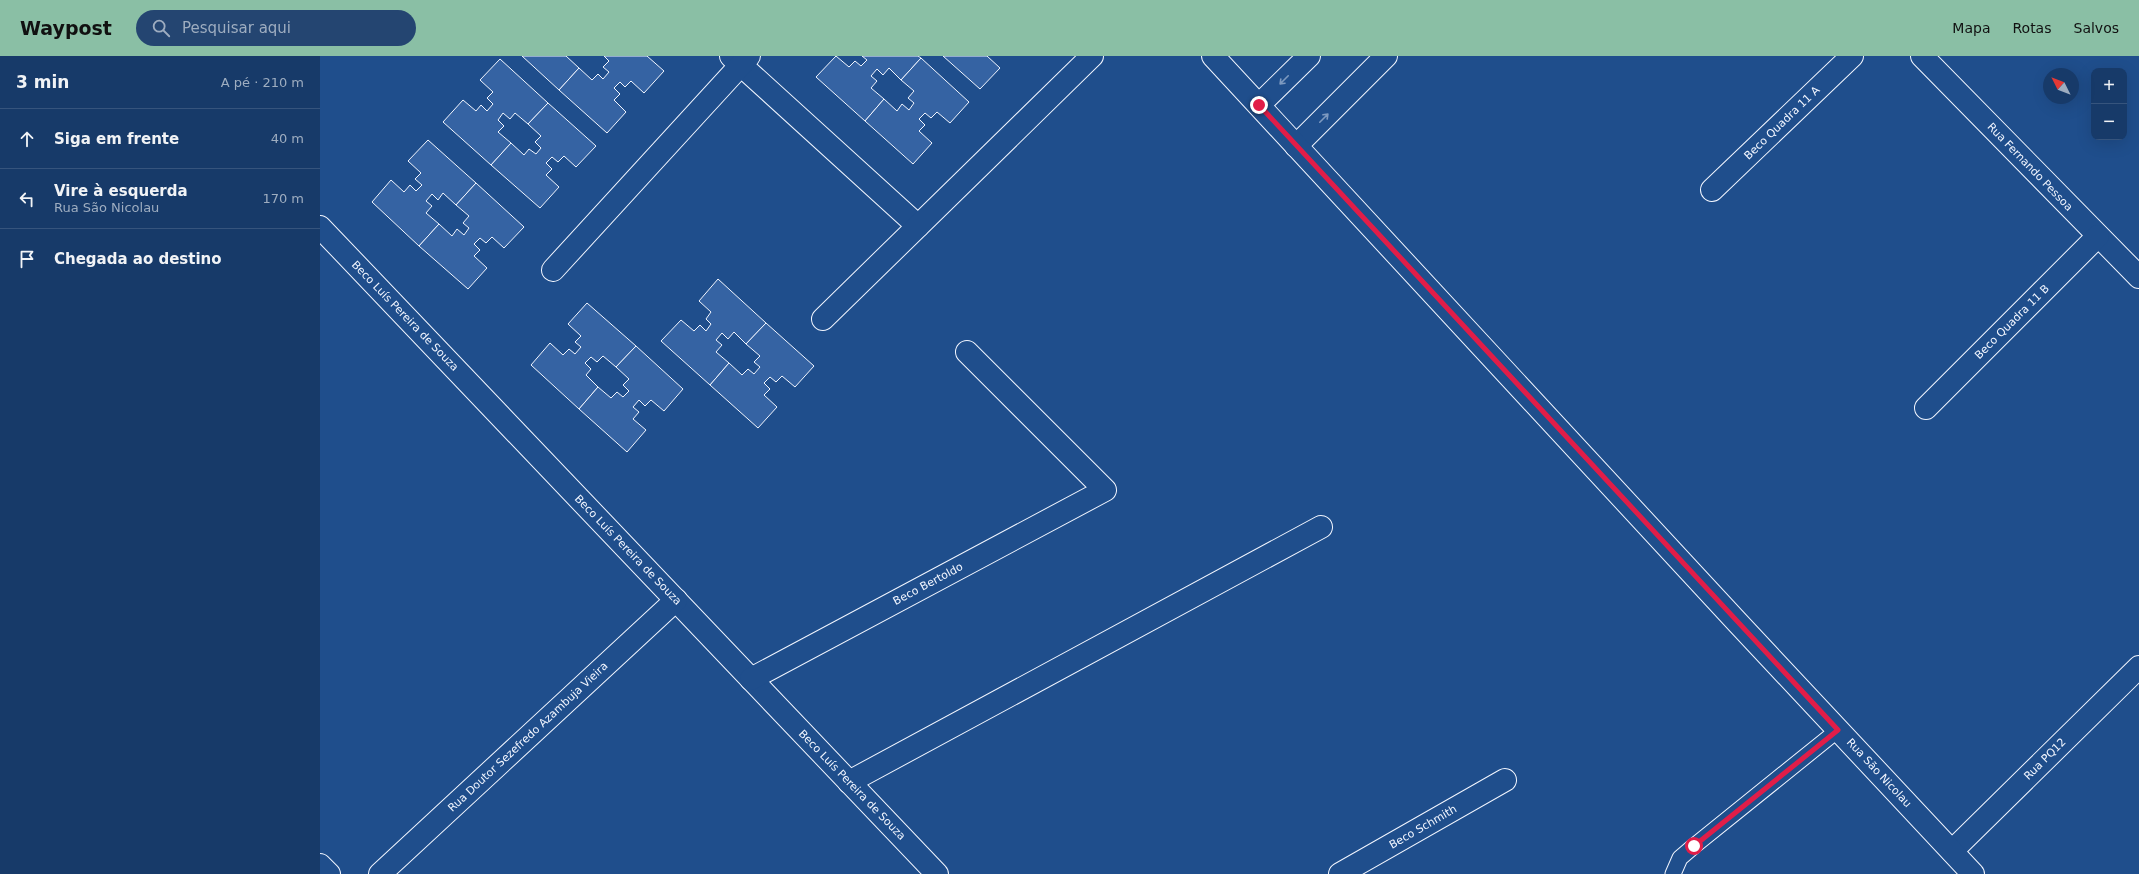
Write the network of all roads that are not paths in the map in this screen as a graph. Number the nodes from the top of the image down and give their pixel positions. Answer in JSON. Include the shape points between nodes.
{"nodes":[{"id":1,"x":1092,"y":56,"type":"edge"},
{"id":2,"x":1214,"y":56,"type":"edge"},
{"id":3,"x":1309,"y":56,"type":"edge"},
{"id":4,"x":1386,"y":56,"type":"edge"},
{"id":5,"x":1852,"y":56,"type":"edge"},
{"id":6,"x":1922,"y":56,"type":"edge"},
{"id":7,"x":741,"y":59,"type":"edge"},
{"id":8,"x":1259,"y":105,"type":"junction"},
{"id":9,"x":1296,"y":146,"type":"junction"},
{"id":10,"x":1712,"y":190,"type":"dead end"},
{"id":11,"x":320,"y":226,"type":"edge"},
{"id":12,"x":918,"y":226,"type":"junction"},
{"id":13,"x":2098,"y":236,"type":"junction"},
{"id":14,"x":553,"y":270,"type":"dead end"},
{"id":15,"x":2139,"y":277,"type":"edge"},
{"id":16,"x":823,"y":319,"type":"dead end"},
{"id":17,"x":967,"y":352,"type":"dead end"},
{"id":18,"x":1926,"y":408,"type":"dead end"},
{"id":19,"x":1321,"y":527,"type":"dead end"},
{"id":20,"x":676,"y":600,"type":"junction"},
{"id":21,"x":2139,"y":667,"type":"edge"},
{"id":22,"x":751,"y":679,"type":"junction"},
{"id":23,"x":1838,"y":730,"type":"junction"},
{"id":24,"x":1505,"y":780,"type":"dead end"},
{"id":25,"x":849,"y":782,"type":"junction"},
{"id":26,"x":1952,"y":851,"type":"junction"},
{"id":27,"x":320,"y":865,"type":"edge"},
{"id":28,"x":329,"y":874,"type":"edge"},
{"id":29,"x":380,"y":874,"type":"edge"},
{"id":30,"x":937,"y":874,"type":"edge"},
{"id":31,"x":1340,"y":874,"type":"edge"},
{"id":32,"x":1673,"y":874,"type":"edge"},
{"id":33,"x":1973,"y":874,"type":"edge"}],
"edges":[{"from":1,"to":12,"type":"street"},
{"from":2,"to":8,"type":"street","name":"Rua São Nicolau"},
{"from":3,"to":8,"type":"street","one_way":true},
{"from":9,"to":4,"type":"street","one_way":true},
{"from":5,"to":10,"type":"street","name":"Beco Quadra 11 A"},
{"from":6,"to":13,"type":"street","name":"Rua Fernando Pessoa"},
{"from":7,"to":12,"type":"street"},
{"from":7,"to":14,"type":"street"},
{"from":8,"to":9,"type":"street","name":"Rua São Nicolau"},
{"from":9,"to":23,"type":"street","name":"Rua São Nicolau"},
{"from":11,"to":20,"type":"street","name":"Beco Luís Pereira de Souza"},
{"from":12,"to":16,"type":"street"},
{"from":13,"to":15,"type":"street","name":"Rua Fernando Pessoa"},
{"from":13,"to":18,"type":"street","name":"Beco Quadra 11 B"},
{"from":17,"to":22,"type":"street","name":"Beco Bertoldo","via":[[1105,490]]},
{"from":19,"to":25,"type":"street"},
{"from":20,"to":22,"type":"street","name":"Beco Luís Pereira de Souza"},
{"from":20,"to":29,"type":"street","name":"Rua Doutor Sezefredo Azambuja Vieira"},
{"from":21,"to":26,"type":"street","name":"Rua PQ12"},
{"from":22,"to":25,"type":"street","name":"Beco Luís Pereira de Souza"},
{"from":23,"to":26,"type":"street","name":"Rua São Nicolau"},
{"from":23,"to":32,"type":"lane","via":[[1680,858]]},
{"from":24,"to":31,"type":"street","name":"Beco Schmith"},
{"from":25,"to":30,"type":"street","name":"Beco Luís Pereira de Souza"},
{"from":26,"to":33,"type":"street","name":"Rua São Nicolau"},
{"from":27,"to":28,"type":"street"}]}
